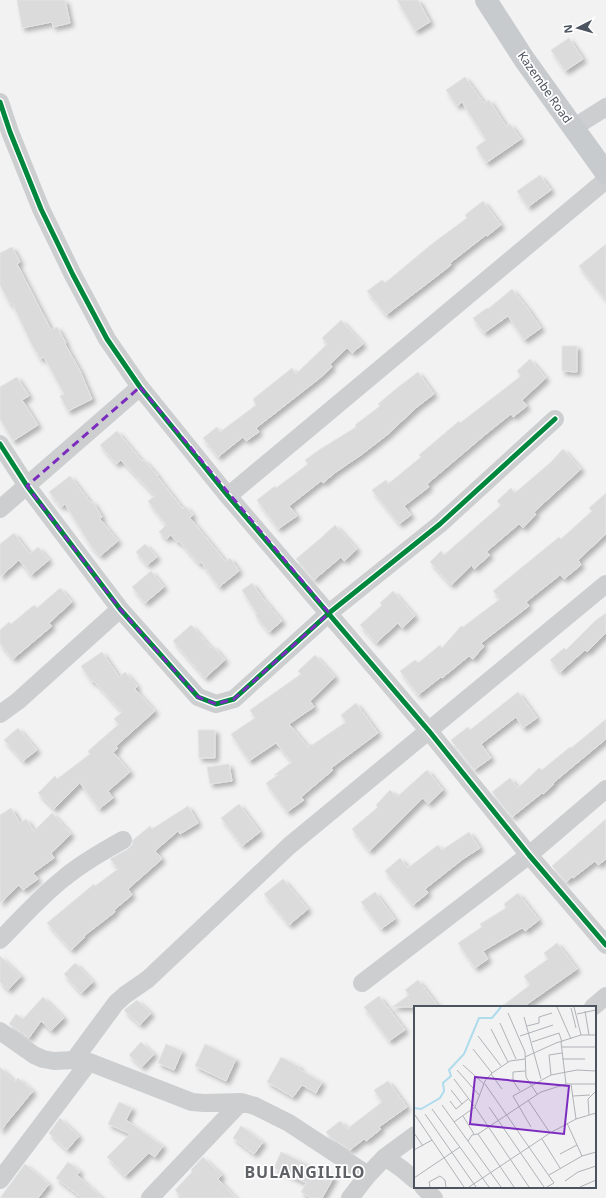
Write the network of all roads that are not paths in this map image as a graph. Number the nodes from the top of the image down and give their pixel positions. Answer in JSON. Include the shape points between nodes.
{"nodes":[{"id":1,"x":486,"y":0,"type":"edge"},
{"id":2,"x":0,"y":102,"type":"edge"},
{"id":3,"x":606,"y":107,"type":"edge"},
{"id":4,"x":574,"y":128,"type":"junction"},
{"id":5,"x":606,"y":173,"type":"edge"},
{"id":6,"x":606,"y":180,"type":"edge"},
{"id":7,"x":140,"y":387,"type":"junction"},
{"id":8,"x":555,"y":419,"type":"dead end"},
{"id":9,"x":0,"y":444,"type":"edge"},
{"id":10,"x":27,"y":486,"type":"junction"},
{"id":11,"x":228,"y":496,"type":"junction"},
{"id":12,"x":0,"y":509,"type":"edge"},
{"id":13,"x":606,"y":584,"type":"edge"},
{"id":14,"x":120,"y":609,"type":"junction"},
{"id":15,"x":329,"y":613,"type":"junction"},
{"id":16,"x":0,"y":714,"type":"edge"},
{"id":17,"x":428,"y":731,"type":"junction"},
{"id":18,"x":606,"y":789,"type":"edge"},
{"id":19,"x":123,"y":840,"type":"dead end"},
{"id":20,"x":529,"y":855,"type":"junction"},
{"id":21,"x":0,"y":940,"type":"edge"},
{"id":22,"x":606,"y":945,"type":"edge"},
{"id":23,"x":362,"y":983,"type":"dead end"},
{"id":24,"x":606,"y":996,"type":"edge"},
{"id":25,"x":594,"y":1006,"type":"edge"},
{"id":26,"x":0,"y":1031,"type":"edge"},
{"id":27,"x":82,"y":1061,"type":"junction"},
{"id":28,"x":241,"y":1102,"type":"junction"},
{"id":29,"x":414,"y":1135,"type":"edge"},
{"id":30,"x":384,"y":1157,"type":"junction"},
{"id":31,"x":368,"y":1175,"type":"junction"},
{"id":32,"x":414,"y":1179,"type":"edge"},
{"id":33,"x":0,"y":1180,"type":"edge"},
{"id":34,"x":424,"y":1188,"type":"edge"},
{"id":35,"x":150,"y":1198,"type":"edge"},
{"id":36,"x":350,"y":1198,"type":"edge"},
{"id":37,"x":434,"y":1198,"type":"edge"}],
"edges":[{"from":1,"to":4,"type":"main road","name":"Kazembe Road","via":[[524,59]]},
{"from":2,"to":7,"type":"street","via":[[41,209],[73,275],[107,339]]},
{"from":3,"to":4,"type":"street"},
{"from":4,"to":5,"type":"main road","name":"Kazembe Road"},
{"from":6,"to":11,"type":"street"},
{"from":7,"to":10,"type":"street"},
{"from":7,"to":11,"type":"street"},
{"from":8,"to":15,"type":"street","via":[[440,524]]},
{"from":9,"to":10,"type":"street"},
{"from":10,"to":12,"type":"street"},
{"from":10,"to":14,"type":"street"},
{"from":11,"to":15,"type":"street"},
{"from":13,"to":17,"type":"street"},
{"from":14,"to":15,"type":"street","via":[[198,697],[216,704],[234,699]]},
{"from":14,"to":16,"type":"street","via":[[18,701]]},
{"from":15,"to":17,"type":"street"},
{"from":17,"to":20,"type":"street"},
{"from":17,"to":27,"type":"street","via":[[289,846],[148,979],[116,1003]]},
{"from":18,"to":20,"type":"street"},
{"from":19,"to":21,"type":"street","via":[[64,877]]},
{"from":20,"to":22,"type":"street"},
{"from":20,"to":23,"type":"street"},
{"from":24,"to":25,"type":"street"},
{"from":26,"to":27,"type":"street","via":[[44,1059]]},
{"from":27,"to":28,"type":"street","via":[[192,1102]]},
{"from":27,"to":33,"type":"street"},
{"from":28,"to":31,"type":"street","via":[[289,1123]]},
{"from":28,"to":35,"type":"street"},
{"from":29,"to":30,"type":"street"},
{"from":30,"to":31,"type":"street"},
{"from":30,"to":32,"type":"street"},
{"from":31,"to":36,"type":"street"},
{"from":34,"to":37,"type":"street"}]}
